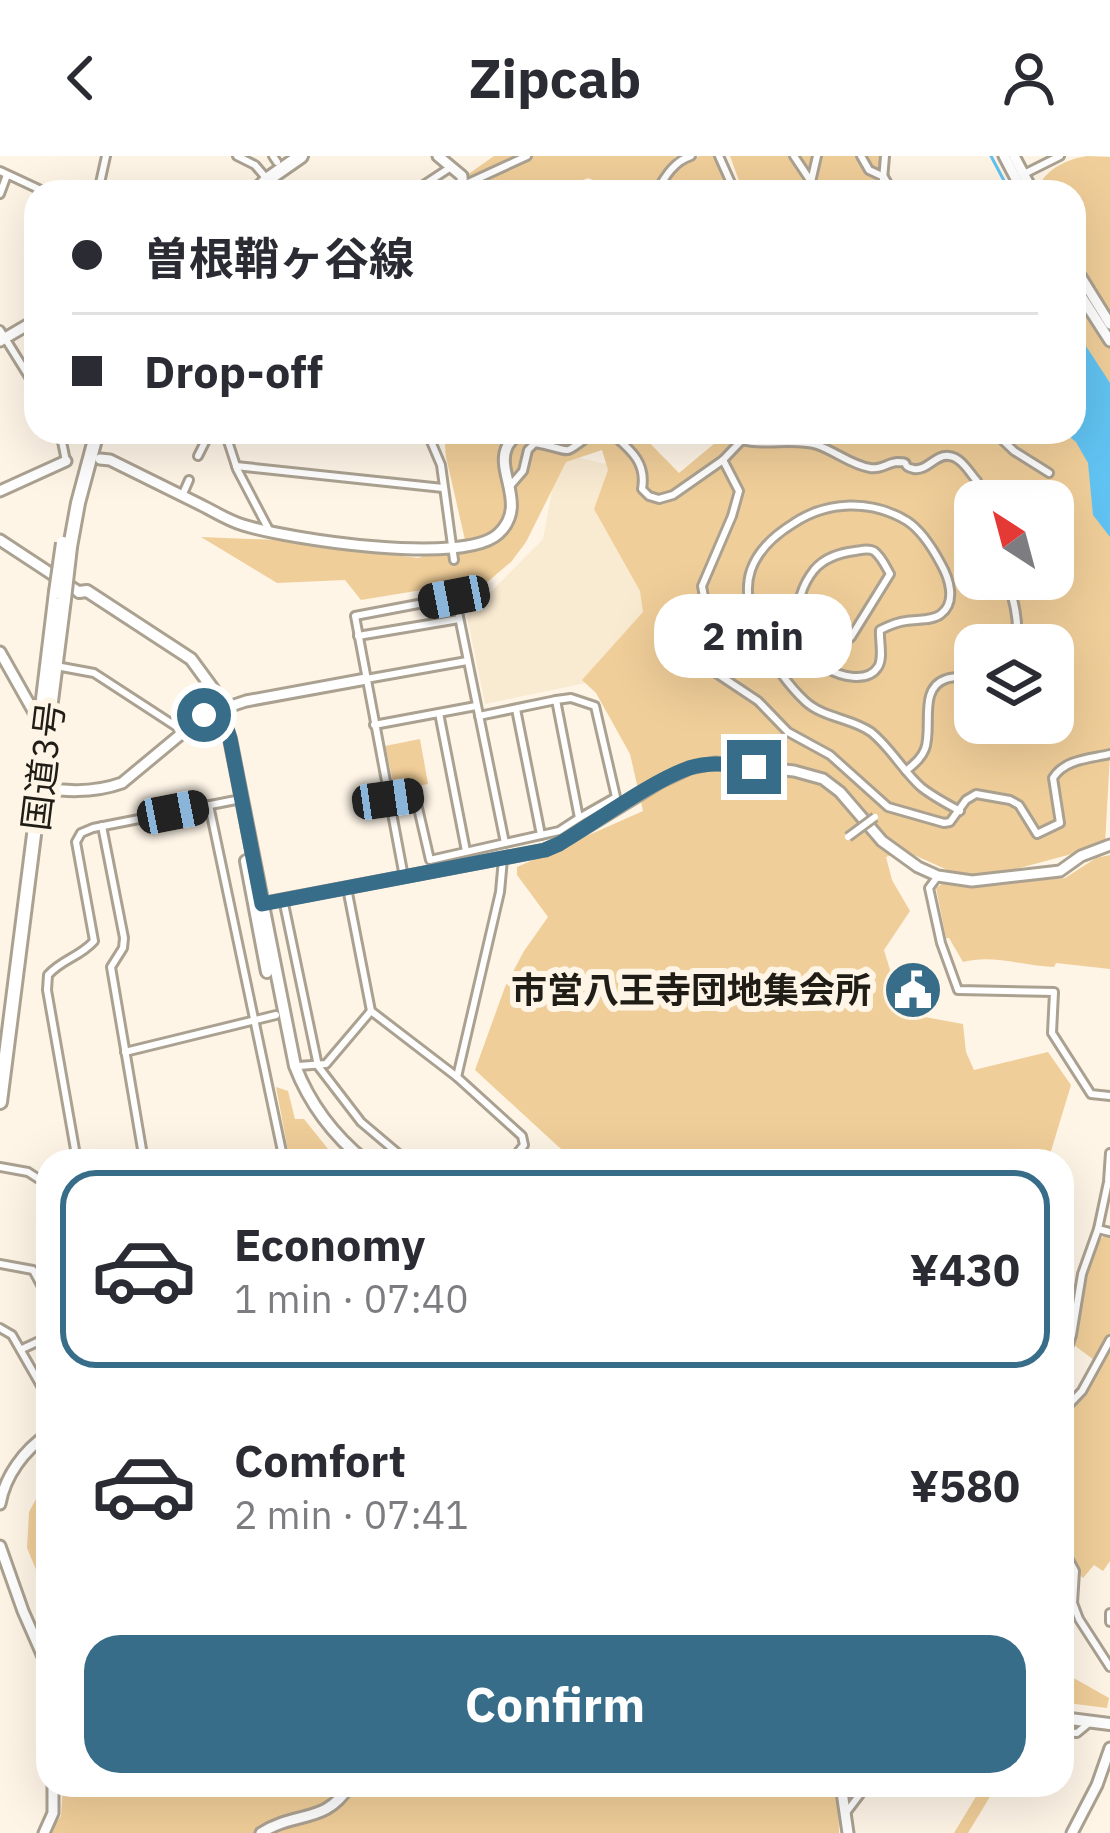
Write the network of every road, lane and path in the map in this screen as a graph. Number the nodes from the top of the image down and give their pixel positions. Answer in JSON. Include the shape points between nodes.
{"nodes":[{"id":1,"x":237,"y":156,"type":"edge"},
{"id":2,"x":301,"y":156,"type":"edge"},
{"id":3,"x":438,"y":156,"type":"edge"},
{"id":4,"x":527,"y":156,"type":"edge"},
{"id":5,"x":691,"y":156,"type":"edge"},
{"id":6,"x":861,"y":156,"type":"edge"},
{"id":7,"x":885,"y":156,"type":"edge"},
{"id":8,"x":1004,"y":156,"type":"edge"},
{"id":9,"x":1014,"y":156,"type":"edge"},
{"id":10,"x":1060,"y":156,"type":"edge"},
{"id":11,"x":279,"y":158,"type":"edge"},
{"id":12,"x":452,"y":167,"type":"junction"},
{"id":13,"x":4,"y":173,"type":"edge"},
{"id":14,"x":266,"y":176,"type":"junction"},
{"id":15,"x":1020,"y":176,"type":"junction"},
{"id":16,"x":884,"y":177,"type":"junction"},
{"id":17,"x":260,"y":180,"type":"edge"},
{"id":18,"x":263,"y":180,"type":"edge"},
{"id":19,"x":269,"y":180,"type":"edge"},
{"id":20,"x":432,"y":180,"type":"edge"},
{"id":21,"x":463,"y":180,"type":"edge"},
{"id":22,"x":481,"y":180,"type":"edge"},
{"id":23,"x":664,"y":180,"type":"edge"},
{"id":24,"x":882,"y":180,"type":"edge"},
{"id":25,"x":886,"y":180,"type":"edge"},
{"id":26,"x":1021,"y":180,"type":"edge"},
{"id":27,"x":1023,"y":180,"type":"edge"},
{"id":28,"x":0,"y":194,"type":"edge"},
{"id":29,"x":1086,"y":285,"type":"edge"},
{"id":30,"x":1086,"y":303,"type":"edge"},
{"id":31,"x":1110,"y":324,"type":"edge"},
{"id":32,"x":2,"y":336,"type":"edge"},
{"id":33,"x":1110,"y":340,"type":"edge"},
{"id":34,"x":24,"y":370,"type":"edge"},
{"id":35,"x":63,"y":444,"type":"edge"},
{"id":36,"x":90,"y":444,"type":"edge"},
{"id":37,"x":204,"y":444,"type":"edge"},
{"id":38,"x":229,"y":444,"type":"edge"},
{"id":39,"x":432,"y":444,"type":"edge"},
{"id":40,"x":508,"y":444,"type":"edge"},
{"id":41,"x":534,"y":444,"type":"edge"},
{"id":42,"x":538,"y":444,"type":"edge"},
{"id":43,"x":581,"y":444,"type":"edge"},
{"id":44,"x":624,"y":444,"type":"edge"},
{"id":45,"x":738,"y":444,"type":"edge"},
{"id":46,"x":764,"y":444,"type":"edge"},
{"id":47,"x":1007,"y":444,"type":"edge"},
{"id":48,"x":198,"y":456,"type":"dead end"},
{"id":49,"x":100,"y":459,"type":"dead end"},
{"id":50,"x":66,"y":460,"type":"joint"},
{"id":51,"x":723,"y":460,"type":"junction"},
{"id":52,"x":236,"y":466,"type":"junction"},
{"id":53,"x":1049,"y":473,"type":"dead end"},
{"id":54,"x":189,"y":480,"type":"dead end"},
{"id":55,"x":975,"y":480,"type":"edge"},
{"id":56,"x":510,"y":486,"type":"junction"},
{"id":57,"x":443,"y":488,"type":"junction"},
{"id":58,"x":0,"y":491,"type":"edge"},
{"id":59,"x":182,"y":496,"type":"junction"},
{"id":60,"x":269,"y":530,"type":"junction"},
{"id":61,"x":0,"y":540,"type":"edge"},
{"id":62,"x":453,"y":555,"type":"junction"},
{"id":63,"x":79,"y":592,"type":"joint"},
{"id":64,"x":60,"y":595,"type":"junction"},
{"id":65,"x":459,"y":619,"type":"junction"},
{"id":66,"x":358,"y":636,"type":"junction"},
{"id":67,"x":832,"y":644,"type":"dead end"},
{"id":68,"x":0,"y":652,"type":"edge"},
{"id":69,"x":467,"y":661,"type":"junction"},
{"id":70,"x":56,"y":666,"type":"junction"},
{"id":71,"x":954,"y":678,"type":"edge"},
{"id":72,"x":366,"y":679,"type":"junction"},
{"id":73,"x":556,"y":700,"type":"junction"},
{"id":74,"x":476,"y":706,"type":"junction"},
{"id":75,"x":516,"y":709,"type":"junction"},
{"id":76,"x":218,"y":710,"type":"junction"},
{"id":77,"x":439,"y":713,"type":"junction"},
{"id":78,"x":478,"y":716,"type":"junction"},
{"id":79,"x":40,"y":723,"type":"junction"},
{"id":80,"x":374,"y":725,"type":"junction"},
{"id":81,"x":183,"y":731,"type":"junction"},
{"id":82,"x":1110,"y":754,"type":"edge"},
{"id":83,"x":906,"y":771,"type":"junction"},
{"id":84,"x":36,"y":787,"type":"junction"},
{"id":85,"x":388,"y":799,"type":"junction"},
{"id":86,"x":238,"y":800,"type":"junction"},
{"id":87,"x":209,"y":806,"type":"junction"},
{"id":88,"x":888,"y":807,"type":"junction"},
{"id":89,"x":960,"y":811,"type":"junction"},
{"id":90,"x":579,"y":818,"type":"junction"},
{"id":91,"x":101,"y":826,"type":"junction"},
{"id":92,"x":541,"y":835,"type":"junction"},
{"id":93,"x":848,"y":837,"type":"dead end"},
{"id":94,"x":505,"y":843,"type":"junction"},
{"id":95,"x":1110,"y":845,"type":"edge"},
{"id":96,"x":466,"y":852,"type":"junction"},
{"id":97,"x":503,"y":859,"type":"junction"},
{"id":98,"x":938,"y":875,"type":"junction"},
{"id":99,"x":404,"y":877,"type":"junction"},
{"id":100,"x":347,"y":888,"type":"junction"},
{"id":101,"x":283,"y":899,"type":"junction"},
{"id":102,"x":258,"y":905,"type":"junction"},
{"id":103,"x":371,"y":1011,"type":"junction"},
{"id":104,"x":276,"y":1015,"type":"junction"},
{"id":105,"x":253,"y":1021,"type":"junction"},
{"id":106,"x":0,"y":1045,"type":"edge"},
{"id":107,"x":125,"y":1052,"type":"junction"},
{"id":108,"x":295,"y":1066,"type":"junction"},
{"id":109,"x":318,"y":1066,"type":"junction"},
{"id":110,"x":457,"y":1077,"type":"junction"},
{"id":111,"x":1110,"y":1096,"type":"edge"},
{"id":112,"x":0,"y":1102,"type":"edge"},
{"id":113,"x":75,"y":1149,"type":"edge"},
{"id":114,"x":142,"y":1149,"type":"edge"},
{"id":115,"x":281,"y":1149,"type":"edge"},
{"id":116,"x":343,"y":1149,"type":"edge"},
{"id":117,"x":351,"y":1149,"type":"edge"},
{"id":118,"x":392,"y":1149,"type":"edge"},
{"id":119,"x":521,"y":1149,"type":"edge"},
{"id":120,"x":1110,"y":1153,"type":"edge"},
{"id":121,"x":0,"y":1166,"type":"edge"},
{"id":122,"x":36,"y":1177,"type":"edge"},
{"id":123,"x":1109,"y":1181,"type":"edge"},
{"id":124,"x":1098,"y":1229,"type":"junction"},
{"id":125,"x":1110,"y":1232,"type":"edge"},
{"id":126,"x":0,"y":1264,"type":"edge"},
{"id":127,"x":36,"y":1276,"type":"edge"},
{"id":128,"x":1074,"y":1323,"type":"edge"},
{"id":129,"x":0,"y":1328,"type":"edge"},
{"id":130,"x":1110,"y":1340,"type":"edge"},
{"id":131,"x":36,"y":1343,"type":"edge"},
{"id":132,"x":22,"y":1349,"type":"junction"},
{"id":133,"x":36,"y":1375,"type":"edge"},
{"id":134,"x":1074,"y":1399,"type":"edge"},
{"id":135,"x":36,"y":1444,"type":"edge"},
{"id":136,"x":0,"y":1504,"type":"edge"},
{"id":137,"x":0,"y":1546,"type":"edge"},
{"id":138,"x":1074,"y":1606,"type":"edge"},
{"id":139,"x":36,"y":1641,"type":"edge"},
{"id":140,"x":1110,"y":1667,"type":"edge"},
{"id":141,"x":1074,"y":1717,"type":"edge"},
{"id":142,"x":1074,"y":1718,"type":"edge"},
{"id":143,"x":1092,"y":1720,"type":"junction"},
{"id":144,"x":1110,"y":1721,"type":"edge"},
{"id":145,"x":1074,"y":1733,"type":"edge"},
{"id":146,"x":1110,"y":1748,"type":"edge"},
{"id":147,"x":53,"y":1797,"type":"edge"},
{"id":148,"x":342,"y":1797,"type":"edge"},
{"id":149,"x":843,"y":1797,"type":"edge"},
{"id":150,"x":858,"y":1797,"type":"edge"},
{"id":151,"x":845,"y":1814,"type":"junction"},
{"id":152,"x":44,"y":1833,"type":"edge"},
{"id":153,"x":261,"y":1833,"type":"edge"},
{"id":154,"x":848,"y":1833,"type":"edge"},
{"id":155,"x":1072,"y":1833,"type":"edge"}],
"edges":[{"from":1,"to":14,"type":"street"},
{"from":2,"to":14,"type":"highway"},
{"from":3,"to":12,"type":"street"},
{"from":4,"to":22,"type":"street"},
{"from":5,"to":23,"type":"street"},
{"from":6,"to":16,"type":"street"},
{"from":7,"to":16,"type":"street"},
{"from":8,"to":15,"type":"street"},
{"from":9,"to":15,"type":"street"},
{"from":10,"to":15,"type":"street"},
{"from":11,"to":14,"type":"highway"},
{"from":12,"to":20,"type":"street"},
{"from":12,"to":21,"type":"street"},
{"from":13,"to":28,"type":"street"},
{"from":14,"to":17,"type":"highway"},
{"from":14,"to":18,"type":"highway"},
{"from":14,"to":19,"type":"street"},
{"from":15,"to":26,"type":"street"},
{"from":15,"to":27,"type":"street"},
{"from":16,"to":24,"type":"street"},
{"from":16,"to":25,"type":"street"},
{"from":29,"to":31,"type":"street"},
{"from":30,"to":33,"type":"street"},
{"from":32,"to":34,"type":"street"},
{"from":35,"to":50,"type":"street"},
{"from":36,"to":64,"type":"highway","name":"国道3号","bridge":true},
{"from":37,"to":48,"type":"street"},
{"from":38,"to":52,"type":"street"},
{"from":39,"to":57,"type":"street"},
{"from":40,"to":56,"type":"street"},
{"from":41,"to":56,"type":"street"},
{"from":42,"to":43,"type":"street","via":[[563,452]]},
{"from":44,"to":51,"type":"street","via":[[645,474],[642,489],[659,499]]},
{"from":45,"to":51,"type":"street"},
{"from":46,"to":55,"type":"street","via":[[818,446],[877,469],[893,462],[922,468],[948,455]]},
{"from":47,"to":53,"type":"street"},
{"from":49,"to":59,"type":"street"},
{"from":50,"to":58,"type":"street"},
{"from":51,"to":88,"type":"street","via":[[739,491],[702,586],[710,661],[781,727],[830,755]]},
{"from":52,"to":57,"type":"street"},
{"from":52,"to":60,"type":"street"},
{"from":54,"to":59,"type":"street"},
{"from":56,"to":62,"type":"street","via":[[512,508],[500,533]]},
{"from":57,"to":62,"type":"street"},
{"from":59,"to":60,"type":"street"},
{"from":60,"to":62,"type":"street"},
{"from":61,"to":63,"type":"street"},
{"from":63,"to":76,"type":"main road","via":[[174,654]]},
{"from":64,"to":70,"type":"highway","name":"国道3号"},
{"from":64,"to":79,"type":"highway","name":"国道3号"},
{"from":65,"to":66,"type":"street"},
{"from":65,"to":66,"type":"street","via":[[454,597],[355,616]]},
{"from":65,"to":69,"type":"street"},
{"from":66,"to":72,"type":"street"},
{"from":67,"to":83,"type":"street","via":[[851,638],[890,574],[869,549],[835,554],[815,570],[797,624],[802,646],[827,668],[869,675],[880,659],[880,630],[945,612],[950,584],[908,522],[848,504],[809,513],[760,553],[747,587],[761,639],[806,702],[873,734]]},
{"from":68,"to":79,"type":"street"},
{"from":69,"to":72,"type":"street"},
{"from":69,"to":74,"type":"street"},
{"from":70,"to":81,"type":"street","via":[[94,674]]},
{"from":70,"to":84,"type":"highway","name":"国道3号"},
{"from":71,"to":83,"type":"street","via":[[934,686],[928,745]]},
{"from":72,"to":76,"type":"street"},
{"from":72,"to":80,"type":"street"},
{"from":73,"to":75,"type":"street"},
{"from":73,"to":90,"type":"street"},
{"from":73,"to":90,"type":"street","via":[[595,706],[616,797]]},
{"from":74,"to":77,"type":"street"},
{"from":74,"to":78,"type":"street"},
{"from":75,"to":78,"type":"street"},
{"from":75,"to":92,"type":"street"},
{"from":76,"to":81,"type":"street"},
{"from":76,"to":86,"type":"main road"},
{"from":77,"to":80,"type":"street"},
{"from":77,"to":96,"type":"street"},
{"from":78,"to":94,"type":"street"},
{"from":79,"to":84,"type":"highway","name":"国道3号"},
{"from":80,"to":85,"type":"street"},
{"from":81,"to":84,"type":"street","via":[[122,783],[86,792]]},
{"from":82,"to":89,"type":"street","via":[[1059,769],[1053,778],[1060,823],[1046,832],[1037,834],[1010,800],[976,794]]},
{"from":83,"to":89,"type":"street"},
{"from":84,"to":106,"type":"highway","name":"国道3号"},
{"from":84,"to":112,"type":"highway","name":"国道3号"},
{"from":85,"to":96,"type":"street","via":[[415,795],[430,860]]},
{"from":85,"to":99,"type":"street"},
{"from":86,"to":87,"type":"street"},
{"from":86,"to":102,"type":"main road"},
{"from":87,"to":91,"type":"street"},
{"from":87,"to":105,"type":"street"},
{"from":88,"to":89,"type":"street","via":[[944,823]]},
{"from":88,"to":93,"type":"street","bridge":true},
{"from":90,"to":92,"type":"street"},
{"from":91,"to":107,"type":"street","via":[[124,938],[112,967]]},
{"from":91,"to":113,"type":"street","via":[[76,842],[94,941],[48,975]]},
{"from":92,"to":94,"type":"street"},
{"from":94,"to":96,"type":"street"},
{"from":95,"to":98,"type":"street","via":[[1060,872],[972,881]]},
{"from":97,"to":98,"type":"street","via":[[559,844],[660,782],[715,763],[823,779],[882,841]]},
{"from":97,"to":99,"type":"street"},
{"from":97,"to":110,"type":"street"},
{"from":98,"to":111,"type":"street","via":[[929,888],[958,990],[1054,992],[1052,1033],[1091,1094]]},
{"from":99,"to":100,"type":"street"},
{"from":100,"to":101,"type":"street"},
{"from":100,"to":103,"type":"street"},
{"from":101,"to":102,"type":"street"},
{"from":101,"to":109,"type":"street"},
{"from":102,"to":104,"type":"main road"},
{"from":102,"to":108,"type":"main road"},
{"from":103,"to":109,"type":"street"},
{"from":103,"to":110,"type":"street"},
{"from":104,"to":105,"type":"street"},
{"from":104,"to":116,"type":"main road","via":[[296,1088]]},
{"from":105,"to":107,"type":"street"},
{"from":105,"to":115,"type":"street"},
{"from":107,"to":114,"type":"street"},
{"from":108,"to":109,"type":"street"},
{"from":108,"to":117,"type":"main road","via":[[314,1106]]},
{"from":109,"to":118,"type":"street"},
{"from":110,"to":119,"type":"street","via":[[522,1136]]},
{"from":120,"to":123,"type":"street"},
{"from":121,"to":122,"type":"street"},
{"from":123,"to":124,"type":"street"},
{"from":124,"to":125,"type":"street"},
{"from":124,"to":128,"type":"street"},
{"from":126,"to":127,"type":"street"},
{"from":129,"to":132,"type":"street"},
{"from":130,"to":134,"type":"street"},
{"from":131,"to":132,"type":"street"},
{"from":132,"to":133,"type":"street"},
{"from":135,"to":136,"type":"street","via":[[14,1468]]},
{"from":137,"to":139,"type":"street"},
{"from":138,"to":140,"type":"street"},
{"from":141,"to":144,"type":"main road"},
{"from":142,"to":143,"type":"main road"},
{"from":143,"to":144,"type":"main road"},
{"from":143,"to":145,"type":"street"},
{"from":146,"to":155,"type":"street"},
{"from":147,"to":152,"type":"street"},
{"from":148,"to":153,"type":"street","via":[[321,1814]]},
{"from":149,"to":151,"type":"street"},
{"from":150,"to":151,"type":"street"},
{"from":151,"to":154,"type":"street"}]}
